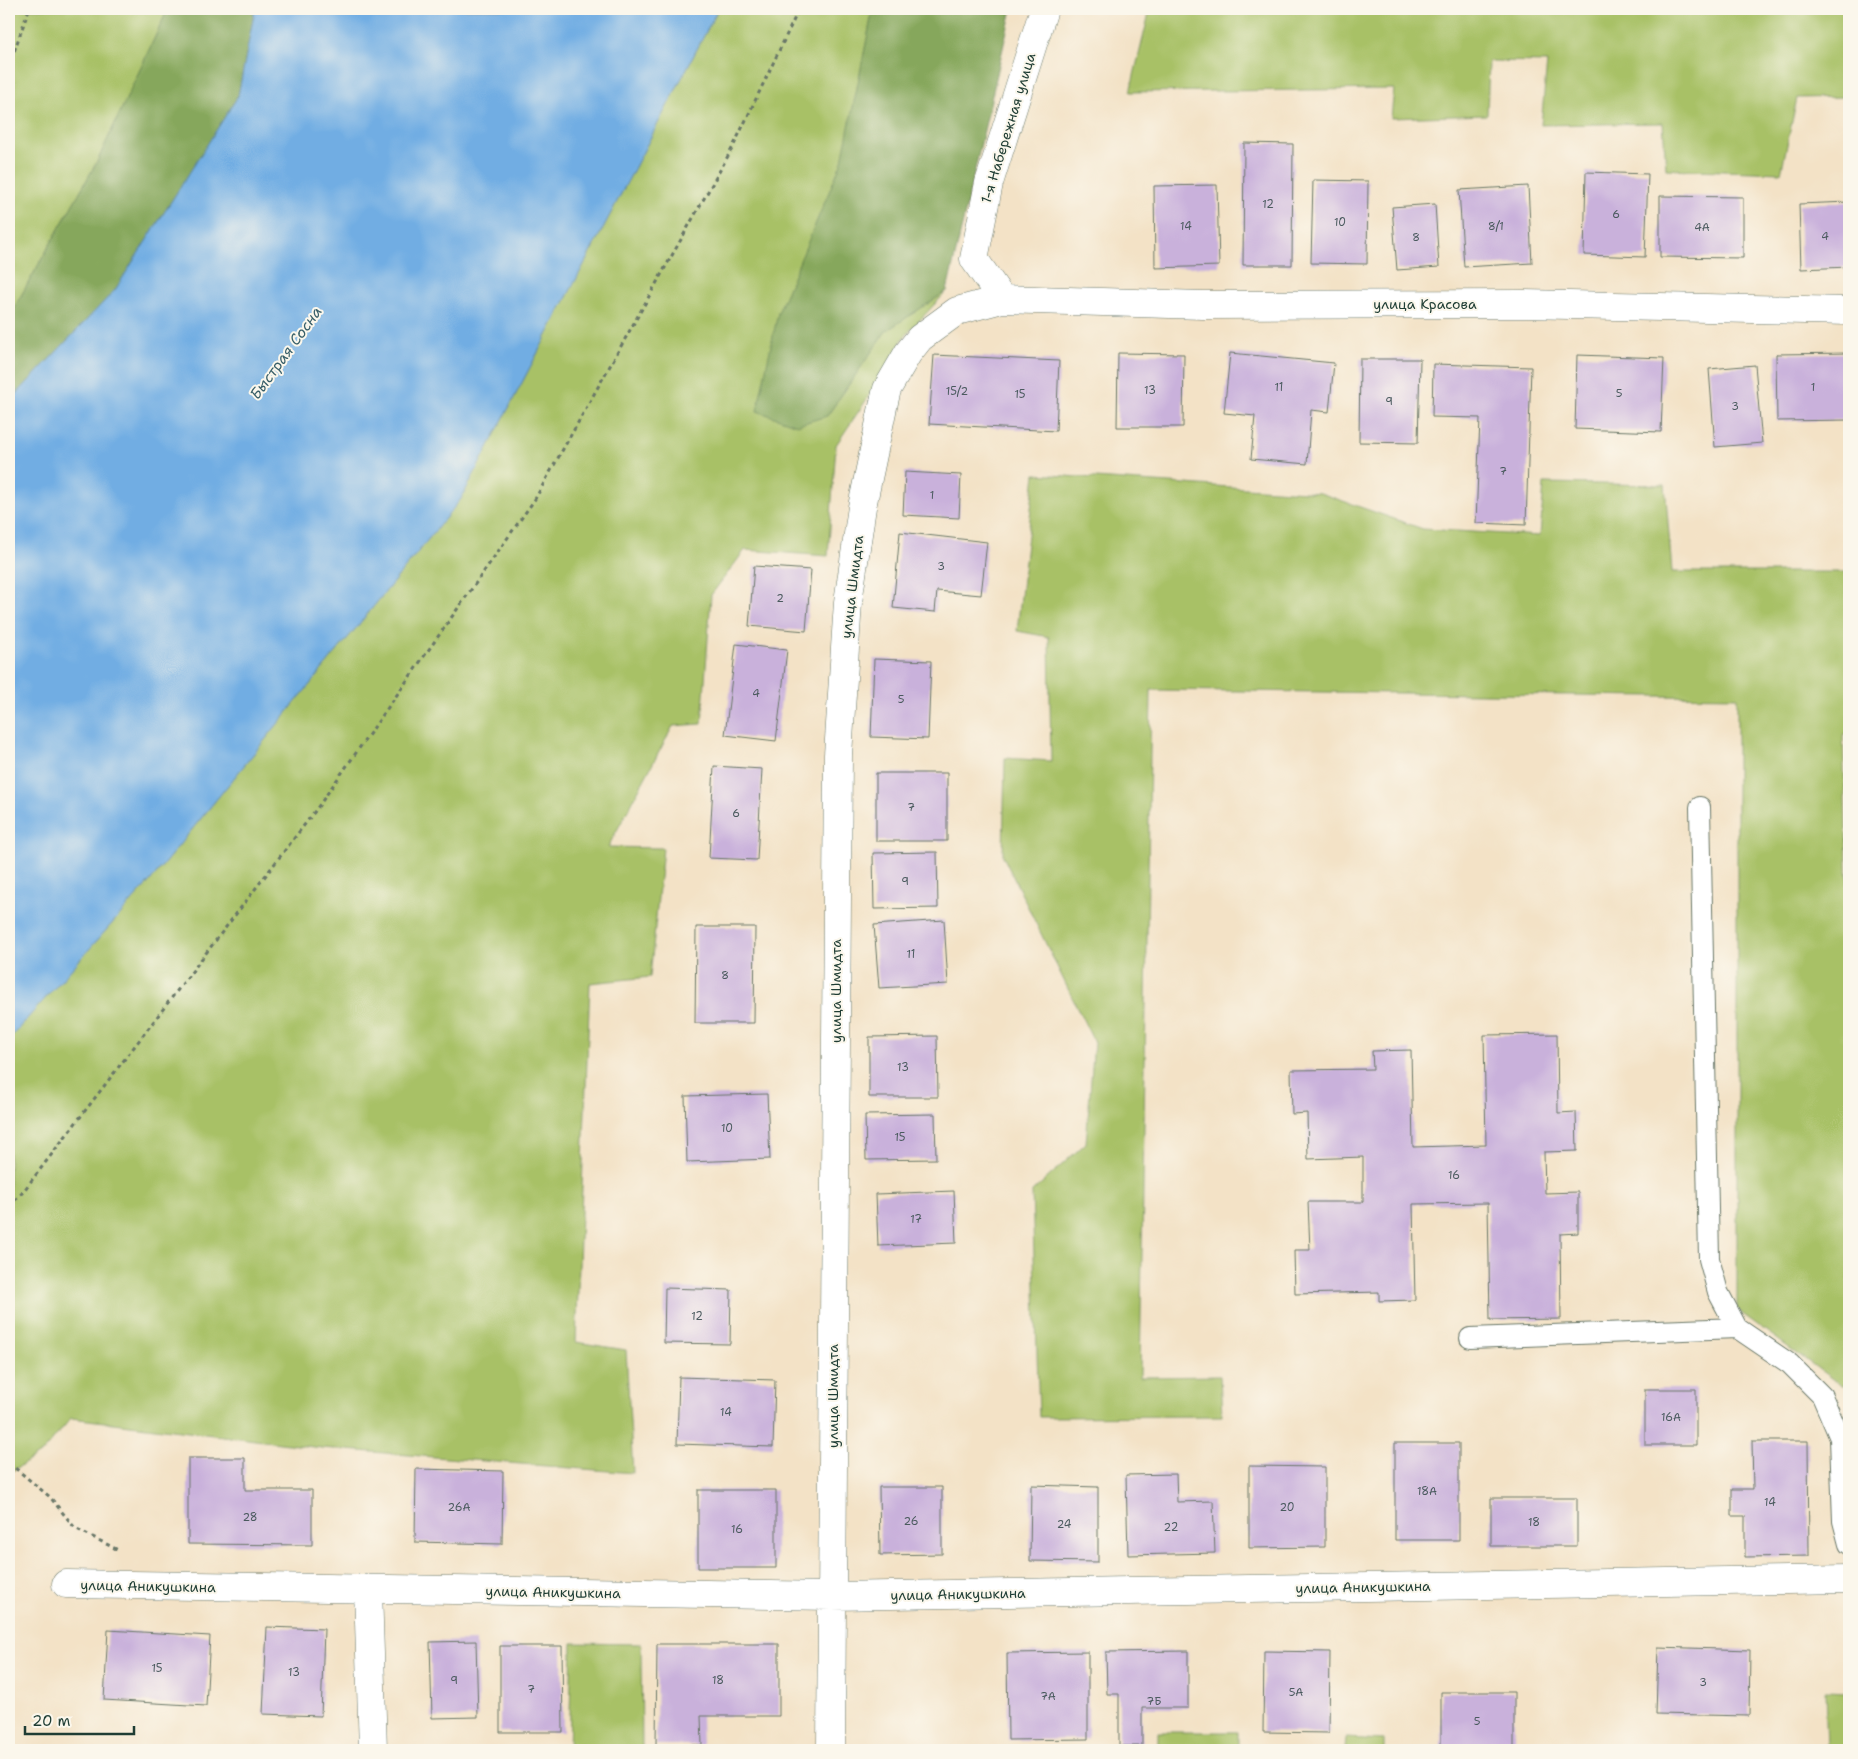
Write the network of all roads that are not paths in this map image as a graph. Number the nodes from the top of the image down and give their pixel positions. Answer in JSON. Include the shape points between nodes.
{"nodes":[{"id":1,"x":1044,"y":9,"type":"edge"},
{"id":2,"x":1002,"y":299,"type":"junction"},
{"id":3,"x":1849,"y":311,"type":"edge"},
{"id":4,"x":1700,"y":806,"type":"dead end"},
{"id":5,"x":1737,"y":1328,"type":"junction"},
{"id":6,"x":1470,"y":1338,"type":"dead end"},
{"id":7,"x":1849,"y":1544,"type":"edge"},
{"id":8,"x":1849,"y":1579,"type":"edge"},
{"id":9,"x":66,"y":1584,"type":"dead end"},
{"id":10,"x":368,"y":1589,"type":"junction"},
{"id":11,"x":832,"y":1596,"type":"junction"},
{"id":12,"x":373,"y":1750,"type":"edge"},
{"id":13,"x":831,"y":1750,"type":"edge"}],
"edges":[{"from":1,"to":2,"type":"street","name":"1-я Набережная улица","via":[[989,184],[974,259]]},
{"from":2,"to":3,"type":"street","name":"улица Красова","via":[[1203,305],[1534,304]]},
{"from":2,"to":11,"type":"street","name":"улица Шмидта","via":[[957,310],[920,338],[898,366],[887,389],[871,455],[848,602],[838,755]]},
{"from":4,"to":5,"type":"lane","via":[[1709,1259],[1718,1292]]},
{"from":5,"to":6,"type":"lane"},
{"from":5,"to":7,"type":"lane","via":[[1790,1364],[1822,1396],[1840,1438],[1843,1521]]},
{"from":8,"to":11,"type":"street","name":"улица Аникушкина"},
{"from":9,"to":10,"type":"street","name":"улица Аникушкина"},
{"from":10,"to":11,"type":"street","name":"улица Аникушкина"},
{"from":10,"to":12,"type":"street"},
{"from":11,"to":13,"type":"street","name":"улица Шмидта"}]}
